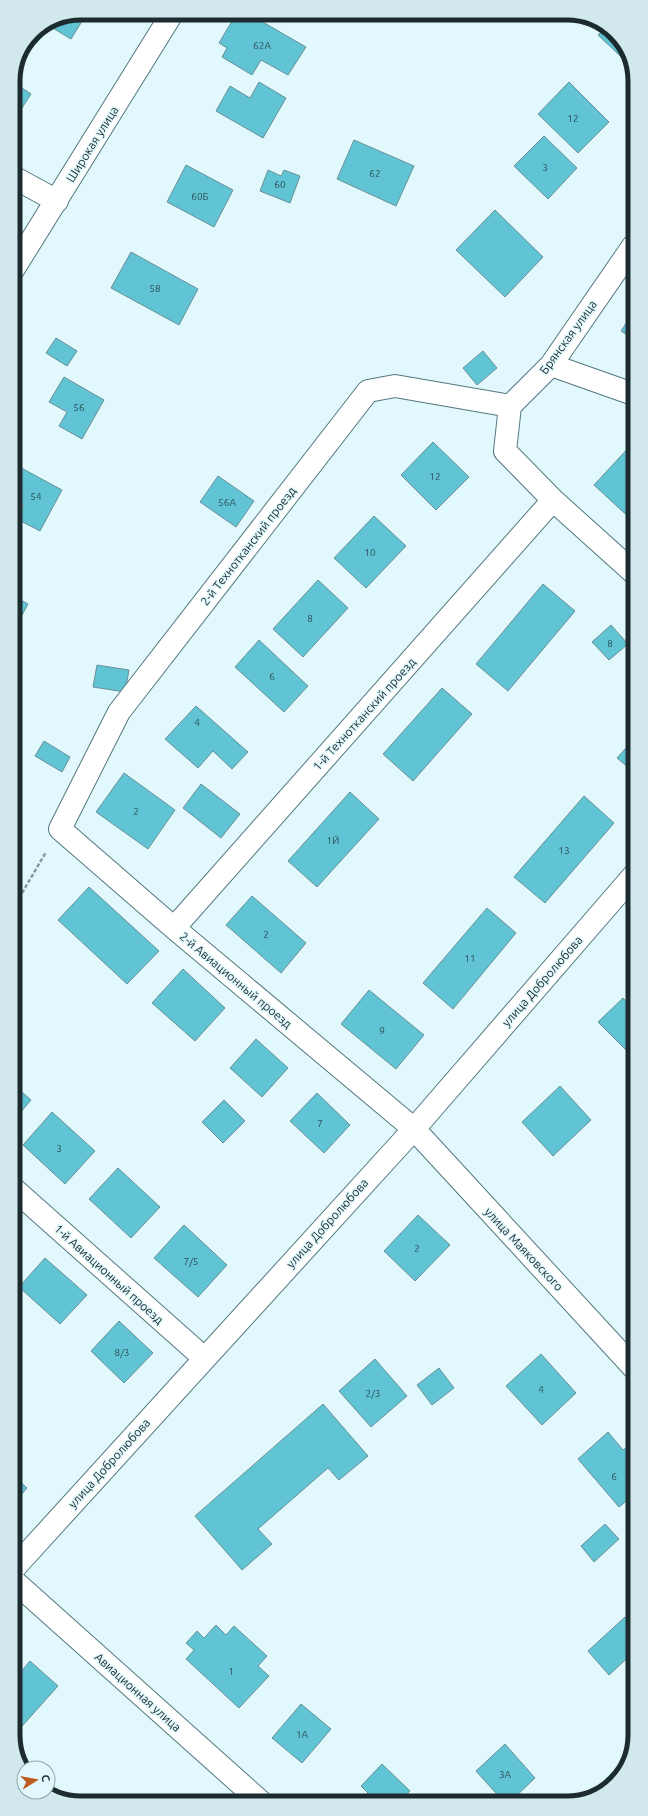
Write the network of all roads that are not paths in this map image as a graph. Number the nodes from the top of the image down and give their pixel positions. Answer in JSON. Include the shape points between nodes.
{"nodes":[{"id":1,"x":168,"y":20,"type":"edge"},
{"id":2,"x":20,"y":181,"type":"edge"},
{"id":3,"x":57,"y":201,"type":"junction"},
{"id":4,"x":628,"y":253,"type":"edge"},
{"id":5,"x":20,"y":259,"type":"edge"},
{"id":6,"x":551,"y":365,"type":"junction"},
{"id":7,"x":628,"y":392,"type":"edge"},
{"id":8,"x":510,"y":406,"type":"junction"},
{"id":9,"x":553,"y":500,"type":"junction"},
{"id":10,"x":628,"y":568,"type":"edge"},
{"id":11,"x":60,"y":829,"type":"joint"},
{"id":12,"x":628,"y":882,"type":"edge"},
{"id":13,"x":174,"y":928,"type":"junction"},
{"id":14,"x":414,"y":1129,"type":"junction"},
{"id":15,"x":20,"y":1194,"type":"edge"},
{"id":16,"x":204,"y":1358,"type":"junction"},
{"id":17,"x":628,"y":1361,"type":"edge"},
{"id":18,"x":20,"y":1561,"type":"edge"},
{"id":19,"x":20,"y":1586,"type":"edge"},
{"id":20,"x":253,"y":1796,"type":"edge"}],
"edges":[{"from":1,"to":3,"type":"street","name":"Широкая улица"},
{"from":2,"to":3,"type":"street"},
{"from":3,"to":5,"type":"street","name":"Широкая улица"},
{"from":4,"to":6,"type":"street","name":"Брянская улица"},
{"from":6,"to":7,"type":"street"},
{"from":6,"to":8,"type":"street","name":"Брянская улица"},
{"from":8,"to":9,"type":"street","via":[[505,451]]},
{"from":8,"to":11,"type":"street","name":"2-й Технотканский проезд","via":[[395,386],[368,392],[119,712]]},
{"from":9,"to":10,"type":"street"},
{"from":9,"to":13,"type":"street","name":"1-й Технотканский проезд"},
{"from":11,"to":13,"type":"street","name":"2-й Авиационный проезд"},
{"from":12,"to":14,"type":"street","name":"улица Добролюбова"},
{"from":13,"to":14,"type":"street","name":"2-й Авиационный проезд"},
{"from":14,"to":16,"type":"street","name":"улица Добролюбова"},
{"from":14,"to":17,"type":"street","name":"улица Маяковского"},
{"from":15,"to":16,"type":"street","name":"1-й Авиационный проезд"},
{"from":16,"to":18,"type":"street","name":"улица Добролюбова"},
{"from":19,"to":20,"type":"street","name":"Авиационная улица"}]}
